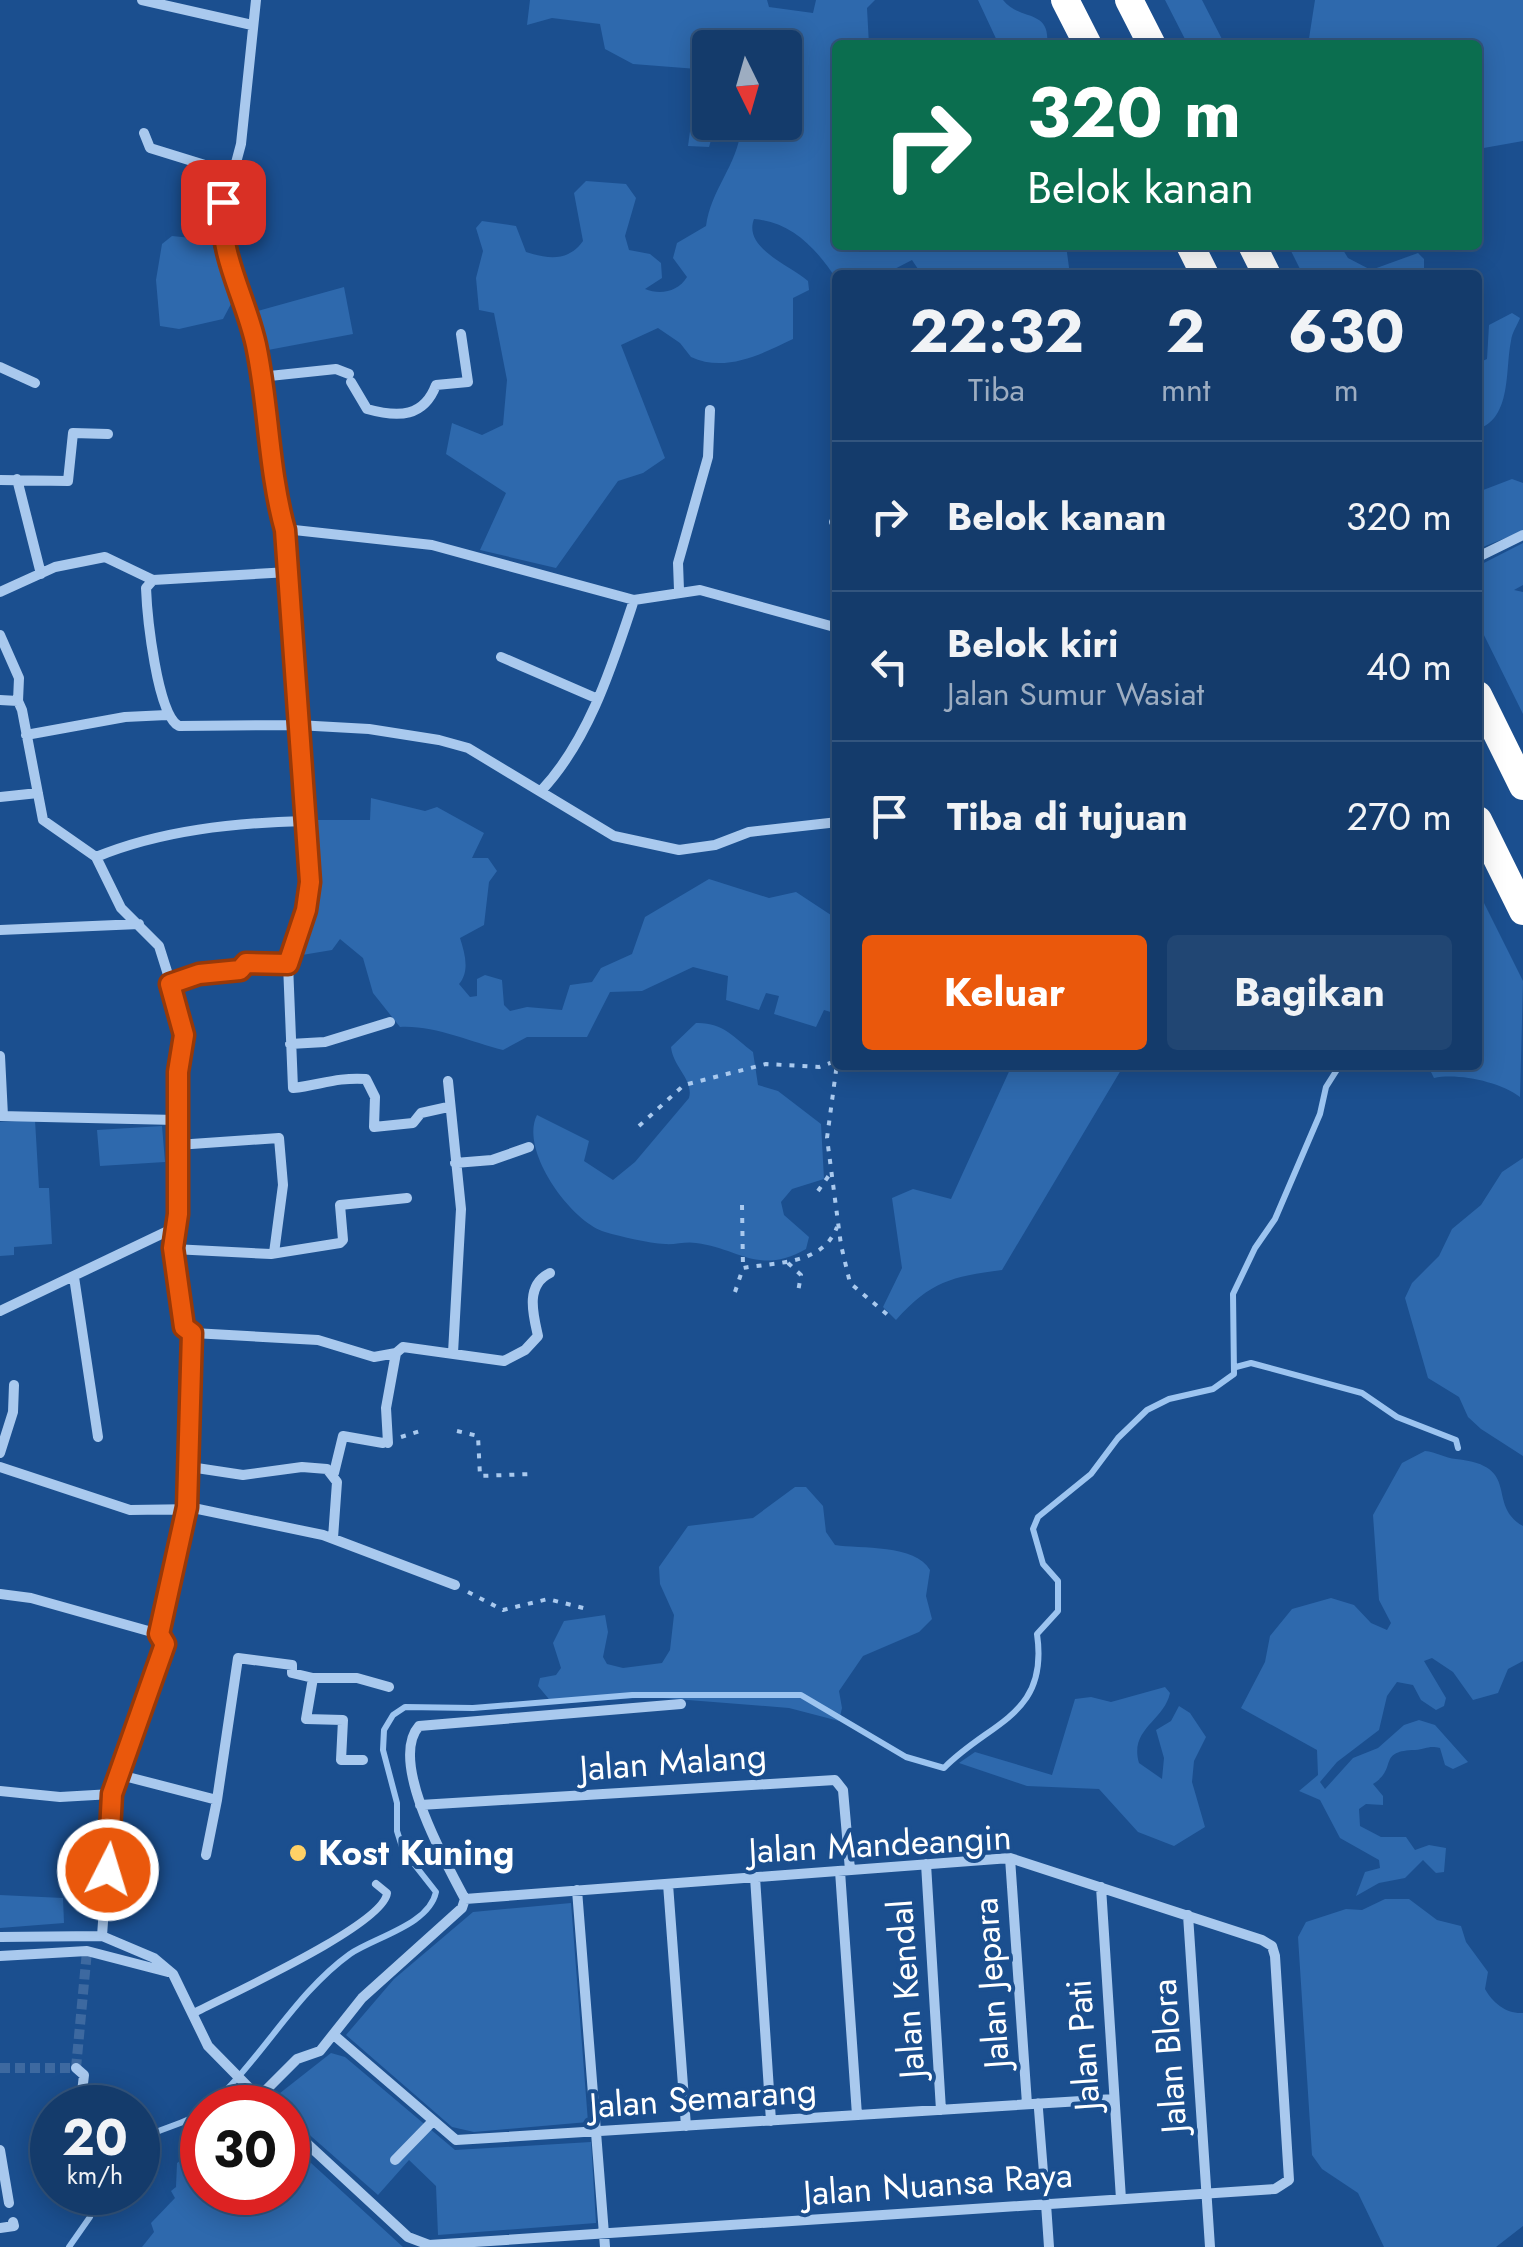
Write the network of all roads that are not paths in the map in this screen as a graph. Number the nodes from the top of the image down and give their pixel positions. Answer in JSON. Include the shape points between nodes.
{"nodes":[{"id":1,"x":142,"y":0,"type":"edge"},
{"id":2,"x":256,"y":0,"type":"edge"},
{"id":3,"x":1065,"y":0,"type":"edge"},
{"id":4,"x":1129,"y":0,"type":"edge"},
{"id":5,"x":252,"y":25,"type":"junction"},
{"id":6,"x":1085,"y":40,"type":"edge"},
{"id":7,"x":1149,"y":40,"type":"edge"},
{"id":8,"x":144,"y":133,"type":"dead end"},
{"id":9,"x":234,"y":174,"type":"junction"},
{"id":10,"x":461,"y":334,"type":"dead end"},
{"id":11,"x":0,"y":367,"type":"edge"},
{"id":12,"x":260,"y":377,"type":"junction"},
{"id":13,"x":35,"y":383,"type":"dead end"},
{"id":14,"x":710,"y":410,"type":"dead end"},
{"id":15,"x":108,"y":434,"type":"dead end"},
{"id":16,"x":0,"y":480,"type":"edge"},
{"id":17,"x":17,"y":480,"type":"junction"},
{"id":18,"x":285,"y":530,"type":"junction"},
{"id":19,"x":1523,"y":535,"type":"edge"},
{"id":20,"x":1482,"y":555,"type":"edge"},
{"id":21,"x":290,"y":572,"type":"junction"},
{"id":22,"x":41,"y":574,"type":"junction"},
{"id":23,"x":153,"y":580,"type":"junction"},
{"id":24,"x":679,"y":590,"type":"junction"},
{"id":25,"x":0,"y":592,"type":"edge"},
{"id":26,"x":634,"y":600,"type":"junction"},
{"id":27,"x":832,"y":626,"type":"edge"},
{"id":28,"x":0,"y":635,"type":"edge"},
{"id":29,"x":501,"y":657,"type":"dead end"},
{"id":30,"x":0,"y":700,"type":"edge"},
{"id":31,"x":598,"y":700,"type":"junction"},
{"id":32,"x":18,"y":702,"type":"junction"},
{"id":33,"x":1482,"y":704,"type":"edge"},
{"id":34,"x":167,"y":715,"type":"junction"},
{"id":35,"x":297,"y":725,"type":"junction"},
{"id":36,"x":26,"y":735,"type":"junction"},
{"id":37,"x":1523,"y":786,"type":"edge"},
{"id":38,"x":541,"y":791,"type":"junction"},
{"id":39,"x":38,"y":793,"type":"junction"},
{"id":40,"x":0,"y":796,"type":"edge"},
{"id":41,"x":304,"y":820,"type":"junction"},
{"id":42,"x":832,"y":823,"type":"edge"},
{"id":43,"x":1482,"y":828,"type":"edge"},
{"id":44,"x":96,"y":857,"type":"junction"},
{"id":45,"x":121,"y":908,"type":"junction"},
{"id":46,"x":1523,"y":911,"type":"edge"},
{"id":47,"x":139,"y":924,"type":"junction"},
{"id":48,"x":107,"y":927,"type":"junction"},
{"id":49,"x":0,"y":930,"type":"edge"},
{"id":50,"x":288,"y":964,"type":"junction"},
{"id":51,"x":170,"y":984,"type":"junction"},
{"id":52,"x":390,"y":1022,"type":"dead end"},
{"id":53,"x":290,"y":1044,"type":"junction"},
{"id":54,"x":0,"y":1056,"type":"edge"},
{"id":55,"x":448,"y":1081,"type":"dead end"},
{"id":56,"x":448,"y":1107,"type":"junction"},
{"id":57,"x":2,"y":1116,"type":"edge"},
{"id":58,"x":176,"y":1120,"type":"junction"},
{"id":59,"x":177,"y":1145,"type":"junction"},
{"id":60,"x":529,"y":1147,"type":"dead end"},
{"id":61,"x":455,"y":1163,"type":"junction"},
{"id":62,"x":407,"y":1198,"type":"dead end"},
{"id":63,"x":174,"y":1228,"type":"junction"},
{"id":64,"x":173,"y":1248,"type":"junction"},
{"id":65,"x":274,"y":1254,"type":"junction"},
{"id":66,"x":550,"y":1272,"type":"dead end"},
{"id":67,"x":74,"y":1277,"type":"junction"},
{"id":68,"x":0,"y":1311,"type":"edge"},
{"id":69,"x":192,"y":1333,"type":"junction"},
{"id":70,"x":454,"y":1352,"type":"junction"},
{"id":71,"x":396,"y":1353,"type":"junction"},
{"id":72,"x":14,"y":1385,"type":"dead end"},
{"id":73,"x":98,"y":1438,"type":"dead end"},
{"id":74,"x":0,"y":1453,"type":"edge"},
{"id":75,"x":0,"y":1467,"type":"edge"},
{"id":76,"x":190,"y":1467,"type":"junction"},
{"id":77,"x":334,"y":1473,"type":"junction"},
{"id":78,"x":187,"y":1507,"type":"junction"},
{"id":79,"x":333,"y":1538,"type":"junction"},
{"id":80,"x":455,"y":1585,"type":"road end"},
{"id":81,"x":0,"y":1594,"type":"edge"},
{"id":82,"x":159,"y":1634,"type":"junction"},
{"id":83,"x":313,"y":1678,"type":"junction"},
{"id":84,"x":389,"y":1687,"type":"dead end"},
{"id":85,"x":680,"y":1704,"type":"dead end"},
{"id":86,"x":362,"y":1760,"type":"dead end"},
{"id":87,"x":120,"y":1775,"type":"junction"},
{"id":88,"x":0,"y":1791,"type":"edge"},
{"id":89,"x":112,"y":1794,"type":"junction"},
{"id":90,"x":216,"y":1800,"type":"junction"},
{"id":91,"x":420,"y":1805,"type":"junction"},
{"id":92,"x":206,"y":1855,"type":"dead end"},
{"id":93,"x":1010,"y":1858,"type":"junction"},
{"id":94,"x":926,"y":1864,"type":"junction"},
{"id":95,"x":845,"y":1870,"type":"junction"},
{"id":96,"x":755,"y":1877,"type":"junction"},
{"id":97,"x":376,"y":1884,"type":"dead end"},
{"id":98,"x":668,"y":1884,"type":"junction"},
{"id":99,"x":1101,"y":1887,"type":"junction"},
{"id":100,"x":577,"y":1890,"type":"junction"},
{"id":101,"x":465,"y":1899,"type":"junction"},
{"id":102,"x":1188,"y":1915,"type":"junction"},
{"id":103,"x":102,"y":1936,"type":"junction"},
{"id":104,"x":0,"y":1937,"type":"edge"},
{"id":105,"x":0,"y":1956,"type":"edge"},
{"id":106,"x":174,"y":1974,"type":"junction"},
{"id":107,"x":194,"y":2013,"type":"junction"},
{"id":108,"x":335,"y":2036,"type":"junction"},
{"id":109,"x":76,"y":2068,"type":"dead end"},
{"id":110,"x":83,"y":2085,"type":"edge"},
{"id":111,"x":246,"y":2085,"type":"edge"},
{"id":112,"x":272,"y":2085,"type":"edge"},
{"id":113,"x":1114,"y":2099,"type":"junction"},
{"id":114,"x":1033,"y":2104,"type":"junction"},
{"id":115,"x":941,"y":2110,"type":"junction"},
{"id":116,"x":857,"y":2115,"type":"junction"},
{"id":117,"x":771,"y":2121,"type":"junction"},
{"id":118,"x":432,"y":2122,"type":"junction"},
{"id":119,"x":686,"y":2126,"type":"junction"},
{"id":120,"x":597,"y":2132,"type":"junction"},
{"id":121,"x":310,"y":2146,"type":"edge"},
{"id":122,"x":0,"y":2150,"type":"edge"},
{"id":123,"x":395,"y":2160,"type":"dead end"},
{"id":124,"x":1274,"y":2189,"type":"joint"},
{"id":125,"x":1206,"y":2193,"type":"junction"},
{"id":126,"x":1121,"y":2199,"type":"junction"},
{"id":127,"x":9,"y":2203,"type":"dead end"},
{"id":128,"x":1046,"y":2204,"type":"junction"},
{"id":129,"x":12,"y":2222,"type":"dead end"},
{"id":130,"x":0,"y":2228,"type":"edge"},
{"id":131,"x":604,"y":2234,"type":"junction"},
{"id":132,"x":606,"y":2247,"type":"edge"},
{"id":133,"x":1049,"y":2247,"type":"edge"},
{"id":134,"x":1210,"y":2247,"type":"edge"}],
"edges":[{"from":1,"to":5,"type":"street"},
{"from":2,"to":5,"type":"street"},
{"from":3,"to":6,"type":"highway"},
{"from":4,"to":7,"type":"highway"},
{"from":5,"to":9,"type":"street"},
{"from":8,"to":9,"type":"street","via":[[150,148]]},
{"from":9,"to":12,"type":"street","via":[[223,202],[224,243],[256,342]]},
{"from":10,"to":12,"type":"street","via":[[468,382],[436,384],[432,400],[420,409],[367,409],[350,378],[336,370]]},
{"from":11,"to":13,"type":"street"},
{"from":12,"to":18,"type":"street"},
{"from":14,"to":24,"type":"street","via":[[702,482],[680,553]]},
{"from":15,"to":17,"type":"street","via":[[73,434],[68,481]]},
{"from":16,"to":17,"type":"street"},
{"from":17,"to":22,"type":"street"},
{"from":18,"to":21,"type":"street"},
{"from":18,"to":26,"type":"street","via":[[432,544]]},
{"from":19,"to":20,"type":"street"},
{"from":21,"to":23,"type":"street"},
{"from":21,"to":35,"type":"street"},
{"from":22,"to":23,"type":"street","via":[[104,557]]},
{"from":22,"to":25,"type":"street"},
{"from":23,"to":34,"type":"street","via":[[147,605]]},
{"from":24,"to":26,"type":"street"},
{"from":24,"to":27,"type":"street"},
{"from":26,"to":31,"type":"street"},
{"from":28,"to":32,"type":"street","via":[[20,678]]},
{"from":29,"to":31,"type":"street"},
{"from":30,"to":32,"type":"street"},
{"from":31,"to":38,"type":"street"},
{"from":32,"to":36,"type":"street"},
{"from":33,"to":37,"type":"highway"},
{"from":34,"to":35,"type":"street","via":[[179,726]]},
{"from":34,"to":36,"type":"street"},
{"from":35,"to":38,"type":"street","via":[[439,740],[468,748]]},
{"from":35,"to":41,"type":"street"},
{"from":36,"to":39,"type":"street"},
{"from":38,"to":42,"type":"street","via":[[614,836],[679,850],[749,832]]},
{"from":39,"to":40,"type":"street"},
{"from":39,"to":44,"type":"street","via":[[43,820]]},
{"from":41,"to":44,"type":"street","via":[[214,826]]},
{"from":41,"to":50,"type":"street","via":[[310,882]]},
{"from":43,"to":46,"type":"highway"},
{"from":44,"to":45,"type":"street"},
{"from":45,"to":47,"type":"street"},
{"from":45,"to":48,"type":"street","via":[[120,920]]},
{"from":47,"to":48,"type":"street"},
{"from":47,"to":51,"type":"street","via":[[158,946]]},
{"from":48,"to":49,"type":"street"},
{"from":50,"to":51,"type":"street","via":[[246,963],[240,970]]},
{"from":50,"to":53,"type":"street"},
{"from":51,"to":58,"type":"street","via":[[184,1035]]},
{"from":52,"to":53,"type":"street","via":[[326,1042]]},
{"from":53,"to":56,"type":"street","via":[[293,1088],[324,1079],[366,1079],[374,1127],[413,1122]]},
{"from":54,"to":57,"type":"street"},
{"from":55,"to":56,"type":"street"},
{"from":56,"to":61,"type":"street"},
{"from":57,"to":58,"type":"street"},
{"from":58,"to":59,"type":"street"},
{"from":59,"to":63,"type":"street"},
{"from":59,"to":65,"type":"street","via":[[279,1138],[283,1184]]},
{"from":60,"to":61,"type":"street"},
{"from":61,"to":70,"type":"street","via":[[462,1249]]},
{"from":62,"to":65,"type":"street","via":[[340,1205],[344,1240]]},
{"from":63,"to":64,"type":"street"},
{"from":63,"to":67,"type":"street"},
{"from":64,"to":65,"type":"street"},
{"from":64,"to":69,"type":"street","via":[[184,1327]]},
{"from":66,"to":70,"type":"street","via":[[533,1290],[538,1336],[526,1350],[504,1361]]},
{"from":67,"to":68,"type":"street"},
{"from":67,"to":73,"type":"street"},
{"from":69,"to":71,"type":"street","via":[[318,1340],[374,1357]]},
{"from":69,"to":76,"type":"street"},
{"from":70,"to":71,"type":"street","via":[[403,1347]]},
{"from":71,"to":77,"type":"street","via":[[385,1443],[344,1436]]},
{"from":72,"to":74,"type":"street"},
{"from":75,"to":78,"type":"street","via":[[115,1507]]},
{"from":76,"to":77,"type":"street","via":[[243,1475],[312,1466]]},
{"from":76,"to":78,"type":"street"},
{"from":77,"to":79,"type":"street"},
{"from":78,"to":79,"type":"street"},
{"from":78,"to":82,"type":"street"},
{"from":79,"to":80,"type":"street"},
{"from":81,"to":82,"type":"street"},
{"from":82,"to":87,"type":"street","via":[[165,1644]]},
{"from":83,"to":84,"type":"street","via":[[357,1678]]},
{"from":83,"to":86,"type":"street","via":[[306,1719],[344,1720],[342,1760]]},
{"from":83,"to":90,"type":"street","via":[[292,1672],[292,1665],[238,1658]]},
{"from":85,"to":91,"type":"street","via":[[419,1726],[408,1746]]},
{"from":87,"to":89,"type":"street"},
{"from":87,"to":90,"type":"street"},
{"from":88,"to":89,"type":"street"},
{"from":89,"to":103,"type":"street"},
{"from":90,"to":92,"type":"street"},
{"from":91,"to":95,"type":"street","name":"Jalan Malang","via":[[836,1780],[843,1790]]},
{"from":91,"to":101,"type":"street"},
{"from":93,"to":94,"type":"street","name":"Jalan Mandeangin"},
{"from":93,"to":99,"type":"street","name":"Jalan Mandeangin"},
{"from":93,"to":114,"type":"street","name":"Jalan Jepara"},
{"from":94,"to":95,"type":"street","name":"Jalan Mandeangin"},
{"from":94,"to":115,"type":"street","name":"Jalan Kendal"},
{"from":95,"to":96,"type":"street","name":"Jalan Mandeangin"},
{"from":95,"to":116,"type":"street"},
{"from":96,"to":98,"type":"street","name":"Jalan Mandeangin"},
{"from":96,"to":117,"type":"street"},
{"from":97,"to":107,"type":"lane","via":[[386,1894],[380,1908],[329,1943]]},
{"from":98,"to":100,"type":"street","name":"Jalan Mandeangin"},
{"from":98,"to":119,"type":"street"},
{"from":99,"to":102,"type":"street","name":"Jalan Mandeangin"},
{"from":99,"to":113,"type":"street","name":"Jalan Pati"},
{"from":100,"to":101,"type":"street","name":"Jalan Mandeangin"},
{"from":100,"to":120,"type":"street"},
{"from":101,"to":108,"type":"street","via":[[362,1998]]},
{"from":102,"to":124,"type":"street","name":"Jalan Mandeangin","via":[[1272,1946],[1290,2175]]},
{"from":102,"to":125,"type":"street","name":"Jalan Blora"},
{"from":103,"to":104,"type":"street"},
{"from":103,"to":106,"type":"street"},
{"from":105,"to":106,"type":"street","via":[[86,1952]]},
{"from":106,"to":107,"type":"street"},
{"from":107,"to":111,"type":"street","via":[[208,2046]]},
{"from":108,"to":112,"type":"street","via":[[320,2051],[297,2059]]},
{"from":108,"to":118,"type":"street","name":"Jalan Semarang"},
{"from":109,"to":110,"type":"street"},
{"from":113,"to":114,"type":"street","name":"Jalan Semarang"},
{"from":113,"to":126,"type":"street","name":"Jalan Pati"},
{"from":114,"to":115,"type":"street","name":"Jalan Semarang"},
{"from":114,"to":128,"type":"street"},
{"from":115,"to":116,"type":"street","name":"Jalan Semarang"},
{"from":116,"to":117,"type":"street","name":"Jalan Semarang"},
{"from":117,"to":119,"type":"street","name":"Jalan Semarang"},
{"from":118,"to":120,"type":"street","name":"Jalan Semarang","via":[[456,2140]]},
{"from":118,"to":123,"type":"street"},
{"from":119,"to":120,"type":"street","name":"Jalan Semarang"},
{"from":120,"to":131,"type":"street"},
{"from":121,"to":131,"type":"street","name":"Jalan Nuansa Raya","via":[[417,2244]]},
{"from":122,"to":127,"type":"street"},
{"from":124,"to":125,"type":"street","name":"Jalan Nuansa Raya"},
{"from":125,"to":126,"type":"street","name":"Jalan Nuansa Raya"},
{"from":125,"to":134,"type":"street","name":"Jalan Blora"},
{"from":126,"to":128,"type":"street","name":"Jalan Nuansa Raya"},
{"from":128,"to":131,"type":"street","name":"Jalan Nuansa Raya"},
{"from":128,"to":133,"type":"street"},
{"from":129,"to":130,"type":"street"},
{"from":131,"to":132,"type":"street"}]}
